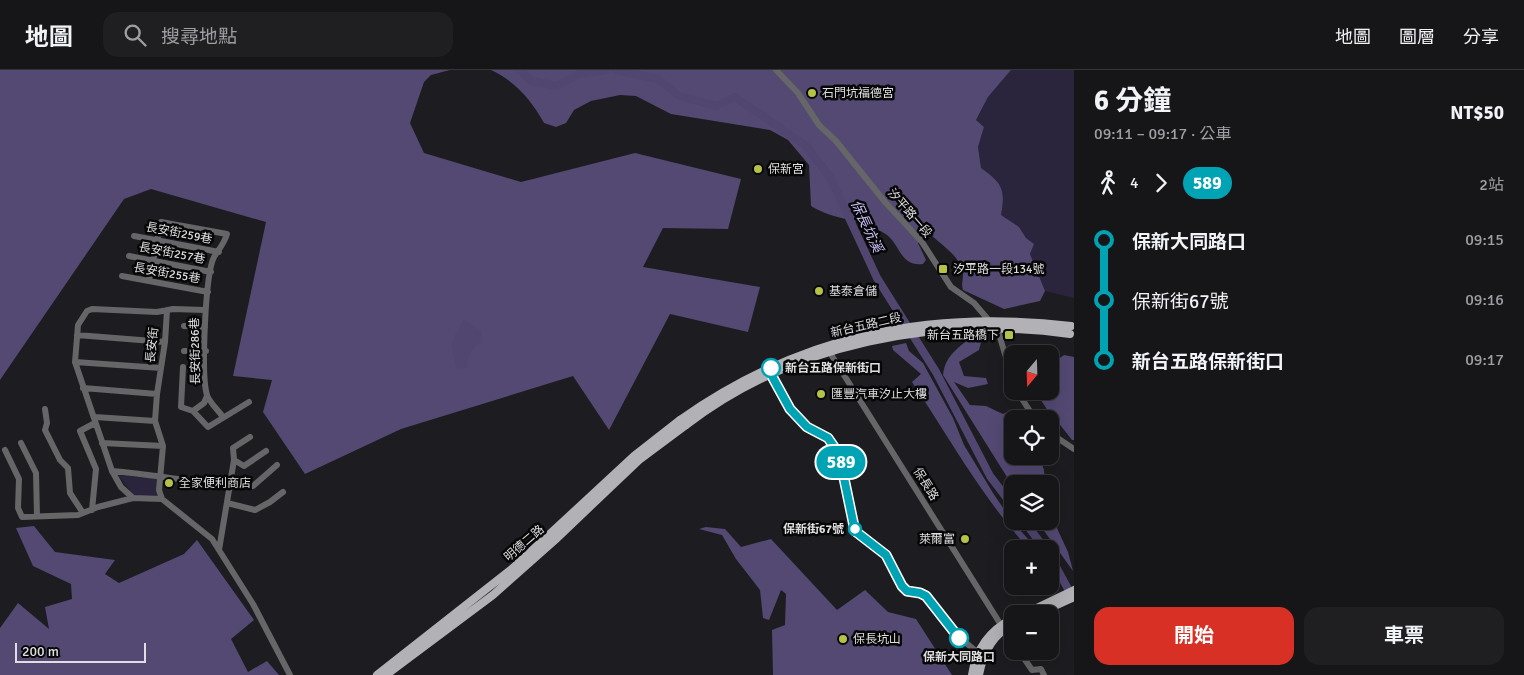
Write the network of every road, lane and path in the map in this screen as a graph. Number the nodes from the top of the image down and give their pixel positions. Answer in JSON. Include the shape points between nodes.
{"nodes":[{"id":1,"x":776,"y":70,"type":"edge"},
{"id":2,"x":134,"y":236,"type":"dead end"},
{"id":3,"x":158,"y":242,"type":"junction"},
{"id":4,"x":219,"y":252,"type":"junction"},
{"id":5,"x":129,"y":256,"type":"dead end"},
{"id":6,"x":153,"y":261,"type":"junction"},
{"id":7,"x":211,"y":272,"type":"junction"},
{"id":8,"x":122,"y":276,"type":"dead end"},
{"id":9,"x":149,"y":281,"type":"junction"},
{"id":10,"x":208,"y":292,"type":"junction"},
{"id":11,"x":166,"y":310,"type":"junction"},
{"id":12,"x":205,"y":310,"type":"junction"},
{"id":13,"x":184,"y":326,"type":"dead end"},
{"id":14,"x":205,"y":327,"type":"junction"},
{"id":15,"x":1072,"y":330,"type":"edge"},
{"id":16,"x":77,"y":335,"type":"junction"},
{"id":17,"x":165,"y":342,"type":"junction"},
{"id":18,"x":184,"y":351,"type":"dead end"},
{"id":19,"x":206,"y":351,"type":"junction"},
{"id":20,"x":1004,"y":351,"type":"edge"},
{"id":21,"x":832,"y":356,"type":"dead end"},
{"id":22,"x":75,"y":362,"type":"junction"},
{"id":23,"x":182,"y":367,"type":"dead end"},
{"id":24,"x":161,"y":368,"type":"junction"},
{"id":25,"x":773,"y":378,"type":"dead end"},
{"id":26,"x":83,"y":388,"type":"junction"},
{"id":27,"x":156,"y":394,"type":"junction"},
{"id":28,"x":207,"y":396,"type":"junction"},
{"id":29,"x":249,"y":402,"type":"dead end"},
{"id":30,"x":45,"y":409,"type":"dead end"},
{"id":31,"x":193,"y":411,"type":"junction"},
{"id":32,"x":223,"y":417,"type":"junction"},
{"id":33,"x":95,"y":420,"type":"junction"},
{"id":34,"x":155,"y":421,"type":"junction"},
{"id":35,"x":683,"y":423,"type":"junction"},
{"id":36,"x":250,"y":437,"type":"dead end"},
{"id":37,"x":1059,"y":440,"type":"edge"},
{"id":38,"x":22,"y":443,"type":"dead end"},
{"id":39,"x":102,"y":443,"type":"junction"},
{"id":40,"x":164,"y":446,"type":"junction"},
{"id":41,"x":1074,"y":449,"type":"edge"},
{"id":42,"x":5,"y":450,"type":"dead end"},
{"id":43,"x":266,"y":452,"type":"dead end"},
{"id":44,"x":234,"y":460,"type":"junction"},
{"id":45,"x":277,"y":465,"type":"dead end"},
{"id":46,"x":112,"y":471,"type":"junction"},
{"id":47,"x":160,"y":475,"type":"junction"},
{"id":48,"x":229,"y":486,"type":"junction"},
{"id":49,"x":283,"y":492,"type":"dead end"},
{"id":50,"x":133,"y":498,"type":"junction"},
{"id":51,"x":162,"y":499,"type":"junction"},
{"id":52,"x":226,"y":503,"type":"junction"},
{"id":53,"x":92,"y":510,"type":"junction"},
{"id":54,"x":83,"y":513,"type":"junction"},
{"id":55,"x":36,"y":516,"type":"junction"},
{"id":56,"x":219,"y":550,"type":"junction"},
{"id":57,"x":1074,"y":590,"type":"edge"},
{"id":58,"x":1074,"y":597,"type":"edge"},
{"id":59,"x":1055,"y":602,"type":"junction"},
{"id":60,"x":1047,"y":605,"type":"edge"},
{"id":61,"x":1050,"y":605,"type":"edge"},
{"id":62,"x":1003,"y":627,"type":"junction"},
{"id":63,"x":977,"y":652,"type":"junction"},
{"id":64,"x":1025,"y":660,"type":"edge"},
{"id":65,"x":290,"y":675,"type":"edge"},
{"id":66,"x":377,"y":675,"type":"edge"},
{"id":67,"x":386,"y":675,"type":"edge"},
{"id":68,"x":972,"y":675,"type":"edge"},
{"id":69,"x":978,"y":675,"type":"edge"},
{"id":70,"x":1044,"y":675,"type":"edge"}],
"edges":[{"from":1,"to":20,"type":"street","name":"汐平路一段","via":[[798,94],[819,125],[922,242],[951,287],[974,303],[998,332]]},
{"from":2,"to":3,"type":"street","name":"長安街259巷"},
{"from":3,"to":4,"type":"street","name":"長安街259巷"},
{"from":3,"to":4,"type":"street","via":[[161,222],[227,234]]},
{"from":3,"to":6,"type":"street"},
{"from":4,"to":7,"type":"street","via":[[214,257]]},
{"from":5,"to":6,"type":"street","name":"長安街257巷"},
{"from":6,"to":7,"type":"street","name":"長安街257巷"},
{"from":6,"to":9,"type":"street"},
{"from":7,"to":10,"type":"street"},
{"from":8,"to":9,"type":"street","name":"長安街255巷"},
{"from":9,"to":10,"type":"street","name":"長安街255巷"},
{"from":10,"to":12,"type":"street"},
{"from":11,"to":12,"type":"street"},
{"from":11,"to":16,"type":"street","via":[[92,309],[82,318]]},
{"from":11,"to":17,"type":"street","name":"長安街"},
{"from":12,"to":14,"type":"street","name":"長安街286巷"},
{"from":13,"to":14,"type":"street"},
{"from":14,"to":19,"type":"street","name":"長安街286巷"},
{"from":15,"to":35,"type":"main road","name":"新台五路二段","bridge":true,"via":[[1020,321],[968,320],[857,337],[765,368],[714,397]]},
{"from":16,"to":17,"type":"street"},
{"from":16,"to":22,"type":"street"},
{"from":17,"to":24,"type":"street","name":"長安街"},
{"from":18,"to":19,"type":"street"},
{"from":19,"to":28,"type":"street","name":"長安街286巷"},
{"from":21,"to":62,"type":"street","name":"保長路"},
{"from":22,"to":24,"type":"street"},
{"from":22,"to":26,"type":"street"},
{"from":23,"to":31,"type":"street","via":[[181,407]]},
{"from":24,"to":27,"type":"street","name":"長安街"},
{"from":25,"to":63,"type":"street","via":[[797,418],[828,438],[839,454],[855,531],[886,555],[907,591],[926,596],[959,638]]},
{"from":26,"to":27,"type":"street"},
{"from":26,"to":33,"type":"street"},
{"from":27,"to":34,"type":"street","name":"長安街"},
{"from":28,"to":31,"type":"street","via":[[204,403]]},
{"from":28,"to":32,"type":"street","name":"長安街286巷"},
{"from":29,"to":32,"type":"street"},
{"from":30,"to":54,"type":"street","via":[[45,430],[60,460],[68,468],[70,493]]},
{"from":31,"to":32,"type":"street","via":[[208,427]]},
{"from":33,"to":34,"type":"street"},
{"from":33,"to":39,"type":"street"},
{"from":33,"to":53,"type":"street","via":[[80,431],[96,469]]},
{"from":34,"to":40,"type":"street","name":"長安街"},
{"from":35,"to":66,"type":"main road","name":"明德二路","via":[[634,456],[513,568]]},
{"from":35,"to":67,"type":"main road","name":"明德二路","via":[[493,595]]},
{"from":36,"to":44,"type":"street","via":[[233,448]]},
{"from":37,"to":41,"type":"street"},
{"from":38,"to":55,"type":"street","via":[[36,473]]},
{"from":39,"to":40,"type":"street"},
{"from":39,"to":46,"type":"street"},
{"from":40,"to":47,"type":"street","name":"長安街"},
{"from":42,"to":55,"type":"street","via":[[18,479],[20,515]]},
{"from":43,"to":44,"type":"street","via":[[244,466]]},
{"from":44,"to":48,"type":"street"},
{"from":45,"to":48,"type":"street","via":[[253,486]]},
{"from":46,"to":47,"type":"street"},
{"from":46,"to":50,"type":"street","via":[[121,487]]},
{"from":47,"to":48,"type":"street"},
{"from":47,"to":51,"type":"street","name":"長安街"},
{"from":48,"to":52,"type":"street"},
{"from":49,"to":52,"type":"street","via":[[255,510]]},
{"from":50,"to":51,"type":"street"},
{"from":50,"to":53,"type":"street"},
{"from":51,"to":56,"type":"street","via":[[212,539]]},
{"from":52,"to":56,"type":"street"},
{"from":53,"to":54,"type":"street"},
{"from":54,"to":55,"type":"street"},
{"from":56,"to":65,"type":"street"},
{"from":57,"to":59,"type":"main road"},
{"from":58,"to":59,"type":"main road"},
{"from":59,"to":60,"type":"main road"},
{"from":59,"to":61,"type":"main road"},
{"from":62,"to":63,"type":"main road"},
{"from":62,"to":69,"type":"main road","via":[[986,650]]},
{"from":63,"to":68,"type":"main road"},
{"from":64,"to":70,"type":"street","via":[[1032,670],[1041,669]]}]}
